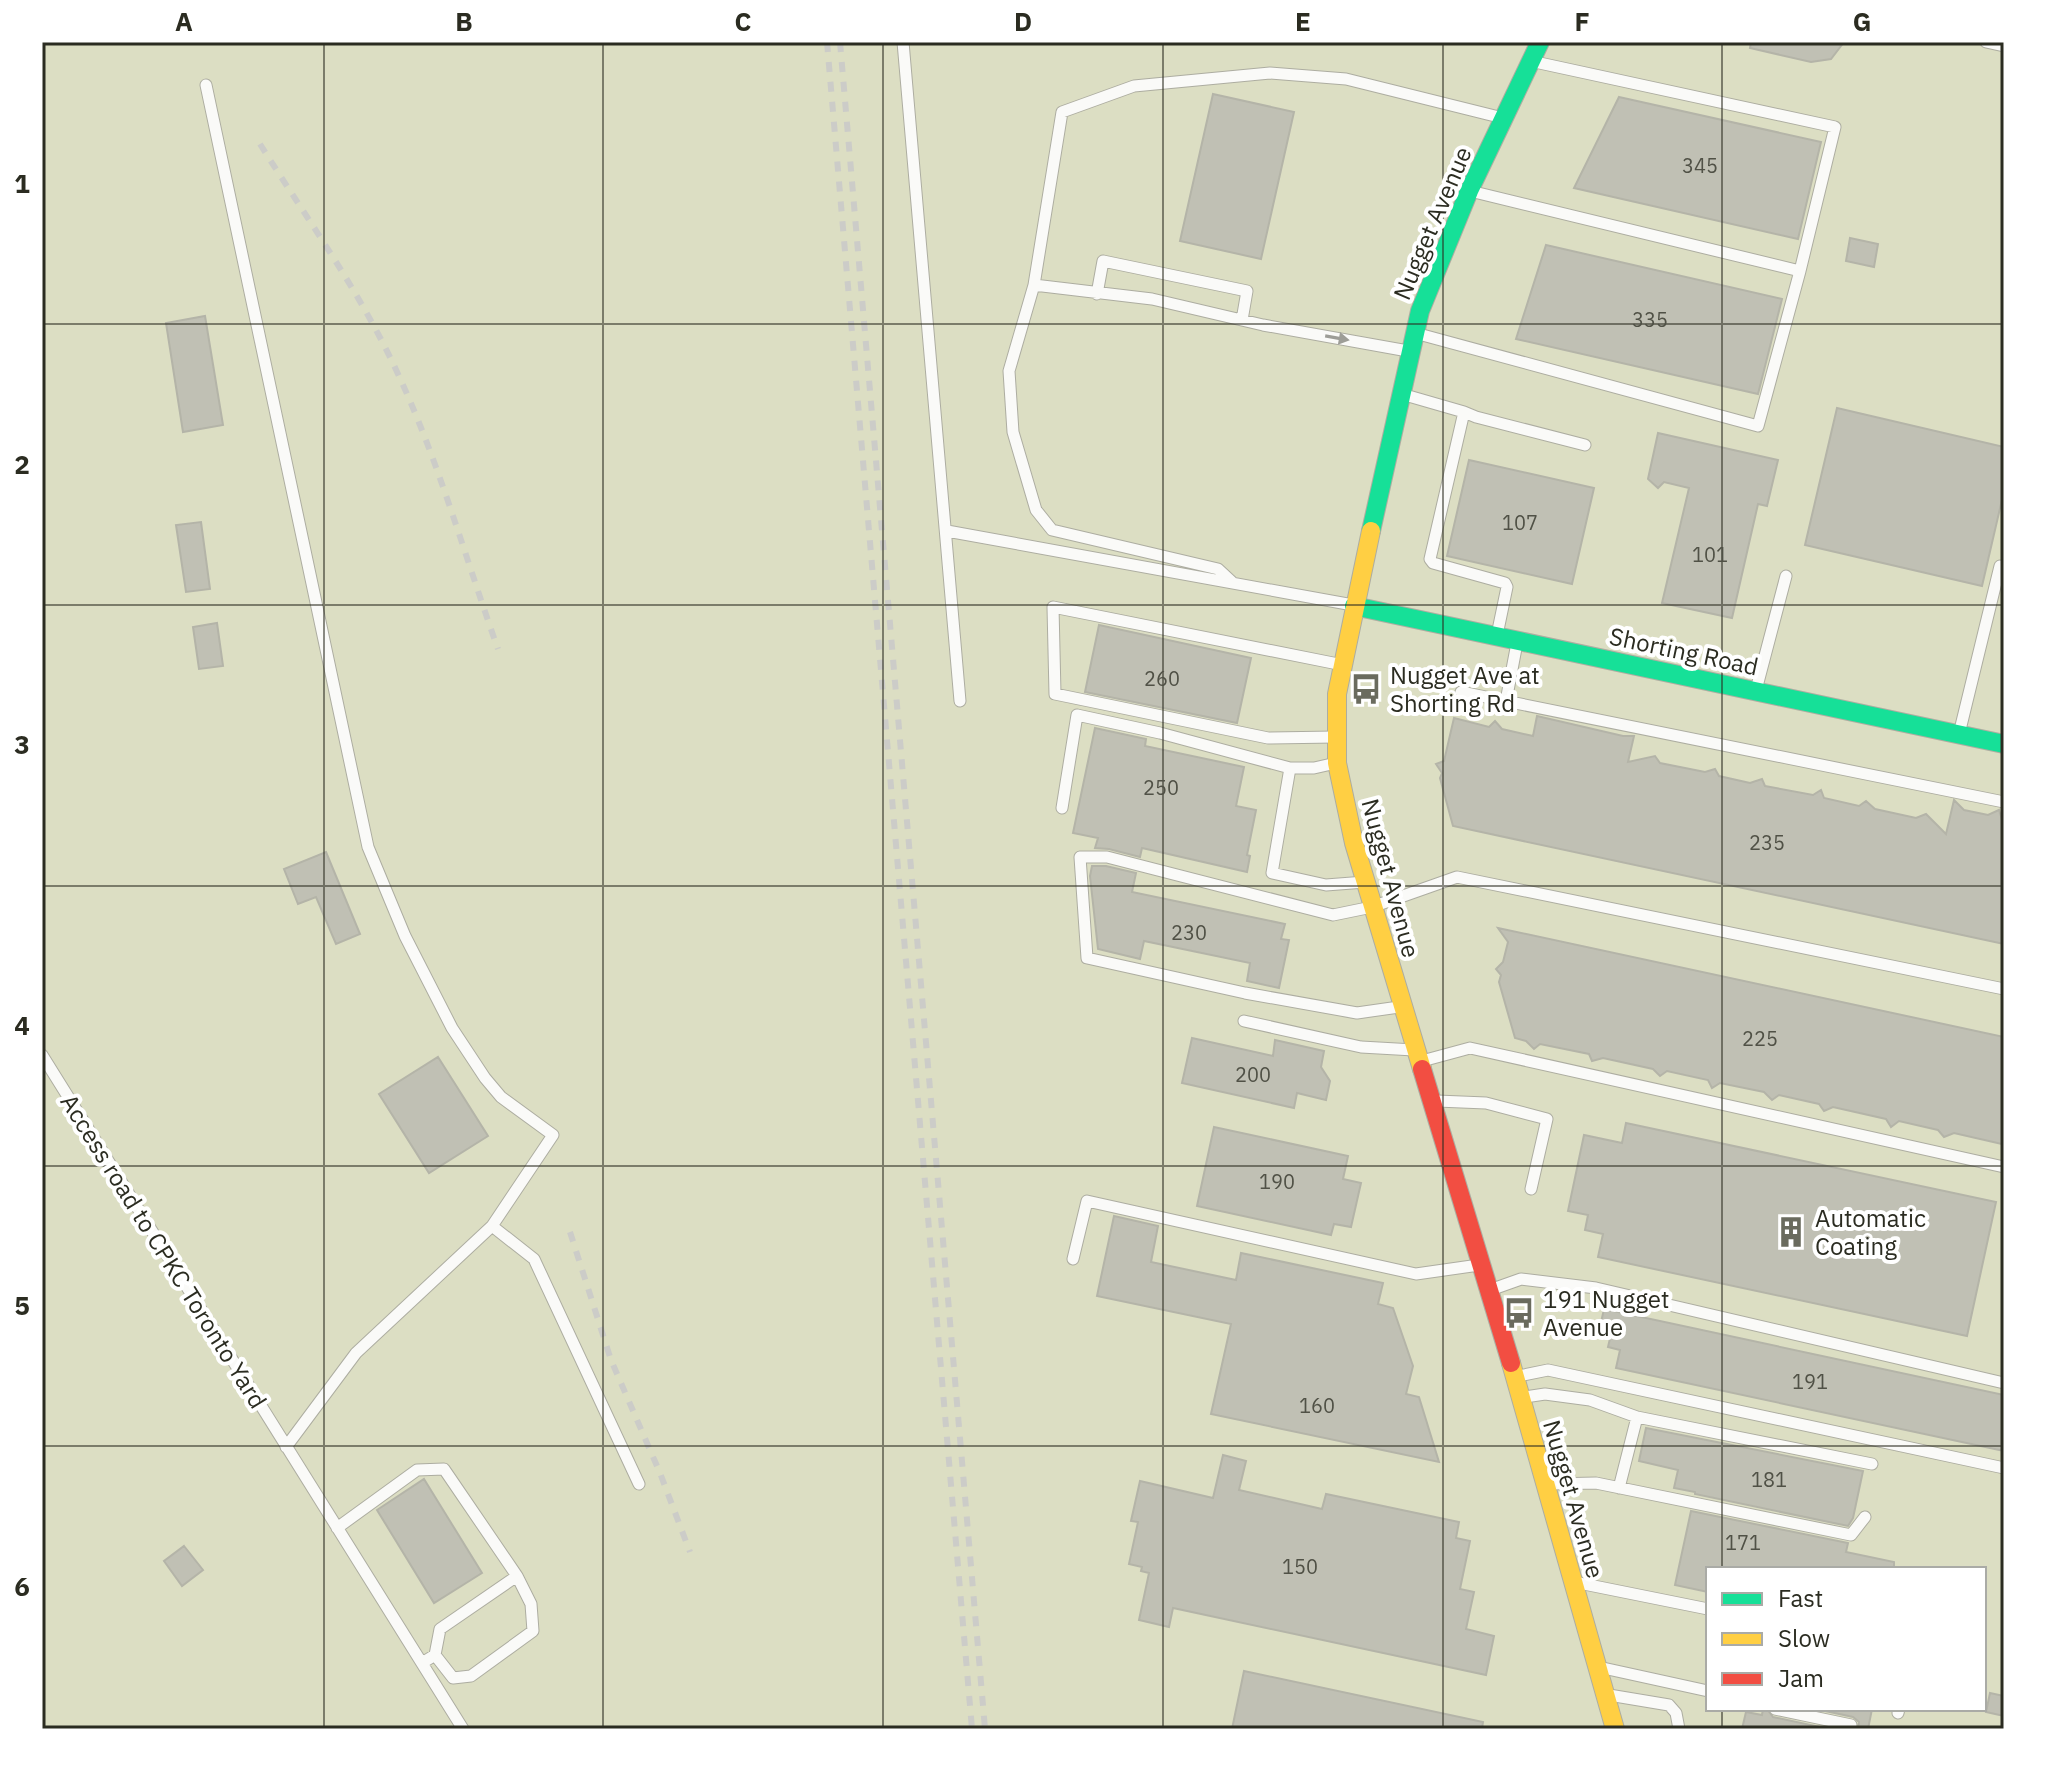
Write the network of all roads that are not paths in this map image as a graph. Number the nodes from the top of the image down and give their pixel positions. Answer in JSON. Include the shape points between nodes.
{"nodes":[{"id":1,"x":903,"y":42,"type":"edge"},
{"id":2,"x":1540,"y":42,"type":"edge"},
{"id":3,"x":1986,"y":42,"type":"edge"},
{"id":4,"x":2004,"y":46,"type":"edge"},
{"id":5,"x":1531,"y":61,"type":"junction"},
{"id":6,"x":206,"y":85,"type":"dead end"},
{"id":7,"x":1503,"y":118,"type":"junction"},
{"id":8,"x":1469,"y":191,"type":"junction"},
{"id":9,"x":1800,"y":271,"type":"junction"},
{"id":10,"x":1034,"y":285,"type":"junction"},
{"id":11,"x":1097,"y":294,"type":"junction"},
{"id":12,"x":1242,"y":320,"type":"junction"},
{"id":13,"x":1412,"y":342,"type":"junction"},
{"id":14,"x":1400,"y":394,"type":"junction"},
{"id":15,"x":1464,"y":412,"type":"junction"},
{"id":16,"x":1585,"y":445,"type":"dead end"},
{"id":17,"x":947,"y":531,"type":"junction"},
{"id":18,"x":2000,"y":566,"type":"dead end"},
{"id":19,"x":1786,"y":576,"type":"dead end"},
{"id":20,"x":1232,"y":582,"type":"junction"},
{"id":21,"x":1354,"y":606,"type":"junction"},
{"id":22,"x":1497,"y":636,"type":"junction"},
{"id":23,"x":1518,"y":640,"type":"junction"},
{"id":24,"x":1343,"y":664,"type":"junction"},
{"id":25,"x":1756,"y":691,"type":"junction"},
{"id":26,"x":1461,"y":692,"type":"dead end"},
{"id":27,"x":960,"y":701,"type":"dead end"},
{"id":28,"x":1506,"y":701,"type":"junction"},
{"id":29,"x":1959,"y":734,"type":"junction"},
{"id":30,"x":1337,"y":737,"type":"junction"},
{"id":31,"x":2004,"y":744,"type":"edge"},
{"id":32,"x":1337,"y":763,"type":"junction"},
{"id":33,"x":1290,"y":768,"type":"junction"},
{"id":34,"x":2004,"y":802,"type":"edge"},
{"id":35,"x":1062,"y":808,"type":"dead end"},
{"id":36,"x":1365,"y":882,"type":"junction"},
{"id":37,"x":1372,"y":907,"type":"junction"},
{"id":38,"x":2004,"y":989,"type":"edge"},
{"id":39,"x":1402,"y":1007,"type":"junction"},
{"id":40,"x":1244,"y":1021,"type":"dead end"},
{"id":41,"x":42,"y":1055,"type":"edge"},
{"id":42,"x":1416,"y":1056,"type":"junction"},
{"id":43,"x":1432,"y":1100,"type":"junction"},
{"id":44,"x":2004,"y":1167,"type":"edge"},
{"id":45,"x":1531,"y":1189,"type":"dead end"},
{"id":46,"x":492,"y":1226,"type":"junction"},
{"id":47,"x":1073,"y":1259,"type":"dead end"},
{"id":48,"x":1480,"y":1265,"type":"junction"},
{"id":49,"x":1487,"y":1291,"type":"junction"},
{"id":50,"x":1515,"y":1377,"type":"junction"},
{"id":51,"x":2004,"y":1383,"type":"edge"},
{"id":52,"x":1520,"y":1398,"type":"junction"},
{"id":53,"x":1637,"y":1417,"type":"junction"},
{"id":54,"x":286,"y":1447,"type":"junction"},
{"id":55,"x":1872,"y":1464,"type":"dead end"},
{"id":56,"x":2004,"y":1468,"type":"edge"},
{"id":57,"x":639,"y":1484,"type":"dead end"},
{"id":58,"x":1545,"y":1484,"type":"junction"},
{"id":59,"x":1619,"y":1488,"type":"junction"},
{"id":60,"x":1865,"y":1517,"type":"dead end"},
{"id":61,"x":337,"y":1528,"type":"junction"},
{"id":62,"x":517,"y":1576,"type":"junction"},
{"id":63,"x":1574,"y":1582,"type":"junction"},
{"id":64,"x":1706,"y":1609,"type":"edge"},
{"id":65,"x":435,"y":1655,"type":"junction"},
{"id":66,"x":422,"y":1663,"type":"junction"},
{"id":67,"x":1599,"y":1667,"type":"junction"},
{"id":68,"x":1706,"y":1691,"type":"edge"},
{"id":69,"x":1607,"y":1695,"type":"junction"},
{"id":70,"x":1784,"y":1711,"type":"edge"},
{"id":71,"x":1851,"y":1725,"type":"dead end"},
{"id":72,"x":463,"y":1729,"type":"edge"},
{"id":73,"x":1615,"y":1729,"type":"edge"},
{"id":74,"x":1679,"y":1729,"type":"edge"}],
"edges":[{"from":1,"to":17,"type":"lane"},
{"from":2,"to":5,"type":"street","name":"Nugget Avenue"},
{"from":3,"to":4,"type":"lane"},
{"from":5,"to":7,"type":"street","name":"Nugget Avenue"},
{"from":5,"to":9,"type":"lane","via":[[1835,127]]},
{"from":6,"to":46,"type":"lane","via":[[368,847],[452,1028],[501,1097],[553,1135]]},
{"from":7,"to":8,"type":"street","name":"Nugget Avenue"},
{"from":7,"to":10,"type":"lane","via":[[1346,79],[1270,73],[1134,86],[1062,112]]},
{"from":8,"to":9,"type":"lane"},
{"from":8,"to":13,"type":"street","name":"Nugget Avenue"},
{"from":9,"to":13,"type":"lane","via":[[1758,426]]},
{"from":10,"to":11,"type":"lane"},
{"from":10,"to":20,"type":"lane","via":[[1009,371],[1013,432],[1036,510],[1052,530],[1218,569]]},
{"from":11,"to":12,"type":"lane","via":[[1152,299]]},
{"from":11,"to":12,"type":"lane","via":[[1103,261],[1247,291]]},
{"from":12,"to":13,"type":"lane","one_way":true},
{"from":13,"to":14,"type":"street","name":"Nugget Avenue"},
{"from":14,"to":15,"type":"lane"},
{"from":14,"to":21,"type":"street","name":"Nugget Avenue"},
{"from":15,"to":16,"type":"lane"},
{"from":15,"to":22,"type":"lane","via":[[1430,559],[1505,583]]},
{"from":17,"to":20,"type":"lane"},
{"from":17,"to":27,"type":"lane"},
{"from":18,"to":29,"type":"lane"},
{"from":19,"to":25,"type":"lane"},
{"from":20,"to":21,"type":"lane"},
{"from":21,"to":22,"type":"street","name":"Shorting Road"},
{"from":21,"to":24,"type":"street","name":"Nugget Avenue"},
{"from":22,"to":23,"type":"street","name":"Shorting Road"},
{"from":23,"to":25,"type":"street","name":"Shorting Road"},
{"from":23,"to":28,"type":"lane"},
{"from":24,"to":30,"type":"street","name":"Nugget Avenue"},
{"from":24,"to":30,"type":"lane","via":[[1053,607],[1055,694],[1268,738]]},
{"from":25,"to":29,"type":"street","name":"Shorting Road"},
{"from":26,"to":28,"type":"lane"},
{"from":28,"to":34,"type":"lane"},
{"from":29,"to":31,"type":"street","name":"Shorting Road"},
{"from":30,"to":32,"type":"street","name":"Nugget Avenue"},
{"from":32,"to":33,"type":"lane"},
{"from":32,"to":36,"type":"street","name":"Nugget Avenue"},
{"from":33,"to":35,"type":"lane","via":[[1077,715]]},
{"from":33,"to":36,"type":"lane","via":[[1272,873],[1326,885]]},
{"from":36,"to":37,"type":"street","name":"Nugget Avenue"},
{"from":37,"to":38,"type":"lane","via":[[1457,877]]},
{"from":37,"to":39,"type":"street","name":"Nugget Avenue"},
{"from":37,"to":39,"type":"lane","via":[[1333,915],[1107,857],[1080,857],[1087,958],[1357,1013]]},
{"from":39,"to":42,"type":"street","name":"Nugget Avenue"},
{"from":40,"to":42,"type":"lane"},
{"from":41,"to":54,"type":"lane","name":"Access road to CPKC Toronto Yard"},
{"from":42,"to":43,"type":"street","name":"Nugget Avenue"},
{"from":42,"to":44,"type":"lane","via":[[1470,1048]]},
{"from":43,"to":45,"type":"lane","via":[[1486,1103],[1547,1119]]},
{"from":43,"to":48,"type":"street","name":"Nugget Avenue"},
{"from":46,"to":54,"type":"lane","via":[[356,1353]]},
{"from":46,"to":57,"type":"lane","via":[[534,1259]]},
{"from":47,"to":48,"type":"lane","via":[[1087,1201],[1416,1274]]},
{"from":48,"to":49,"type":"street","name":"Nugget Avenue"},
{"from":49,"to":50,"type":"street","name":"Nugget Avenue"},
{"from":49,"to":51,"type":"lane","via":[[1521,1279],[1596,1288]]},
{"from":50,"to":52,"type":"street","name":"Nugget Avenue"},
{"from":50,"to":56,"type":"lane","via":[[1548,1370]]},
{"from":52,"to":53,"type":"lane","via":[[1545,1394],[1590,1400]]},
{"from":52,"to":58,"type":"street","name":"Nugget Avenue"},
{"from":53,"to":55,"type":"lane"},
{"from":53,"to":59,"type":"lane"},
{"from":54,"to":61,"type":"lane","name":"Access road to CPKC Toronto Yard"},
{"from":58,"to":59,"type":"lane"},
{"from":58,"to":63,"type":"street","name":"Nugget Avenue"},
{"from":59,"to":60,"type":"lane","via":[[1851,1535]]},
{"from":61,"to":62,"type":"lane","via":[[417,1470],[444,1469]]},
{"from":61,"to":66,"type":"lane","name":"Access road to CPKC Toronto Yard"},
{"from":62,"to":65,"type":"lane","via":[[440,1629]]},
{"from":62,"to":65,"type":"lane","via":[[531,1604],[533,1631],[471,1676],[453,1678]]},
{"from":63,"to":64,"type":"lane"},
{"from":63,"to":67,"type":"street","name":"Nugget Avenue"},
{"from":65,"to":66,"type":"lane"},
{"from":66,"to":72,"type":"lane","name":"Access road to CPKC Toronto Yard"},
{"from":67,"to":68,"type":"lane"},
{"from":67,"to":69,"type":"street","name":"Nugget Avenue"},
{"from":69,"to":73,"type":"street","name":"Nugget Avenue"},
{"from":69,"to":74,"type":"lane","via":[[1669,1705]]},
{"from":70,"to":71,"type":"lane"}]}
